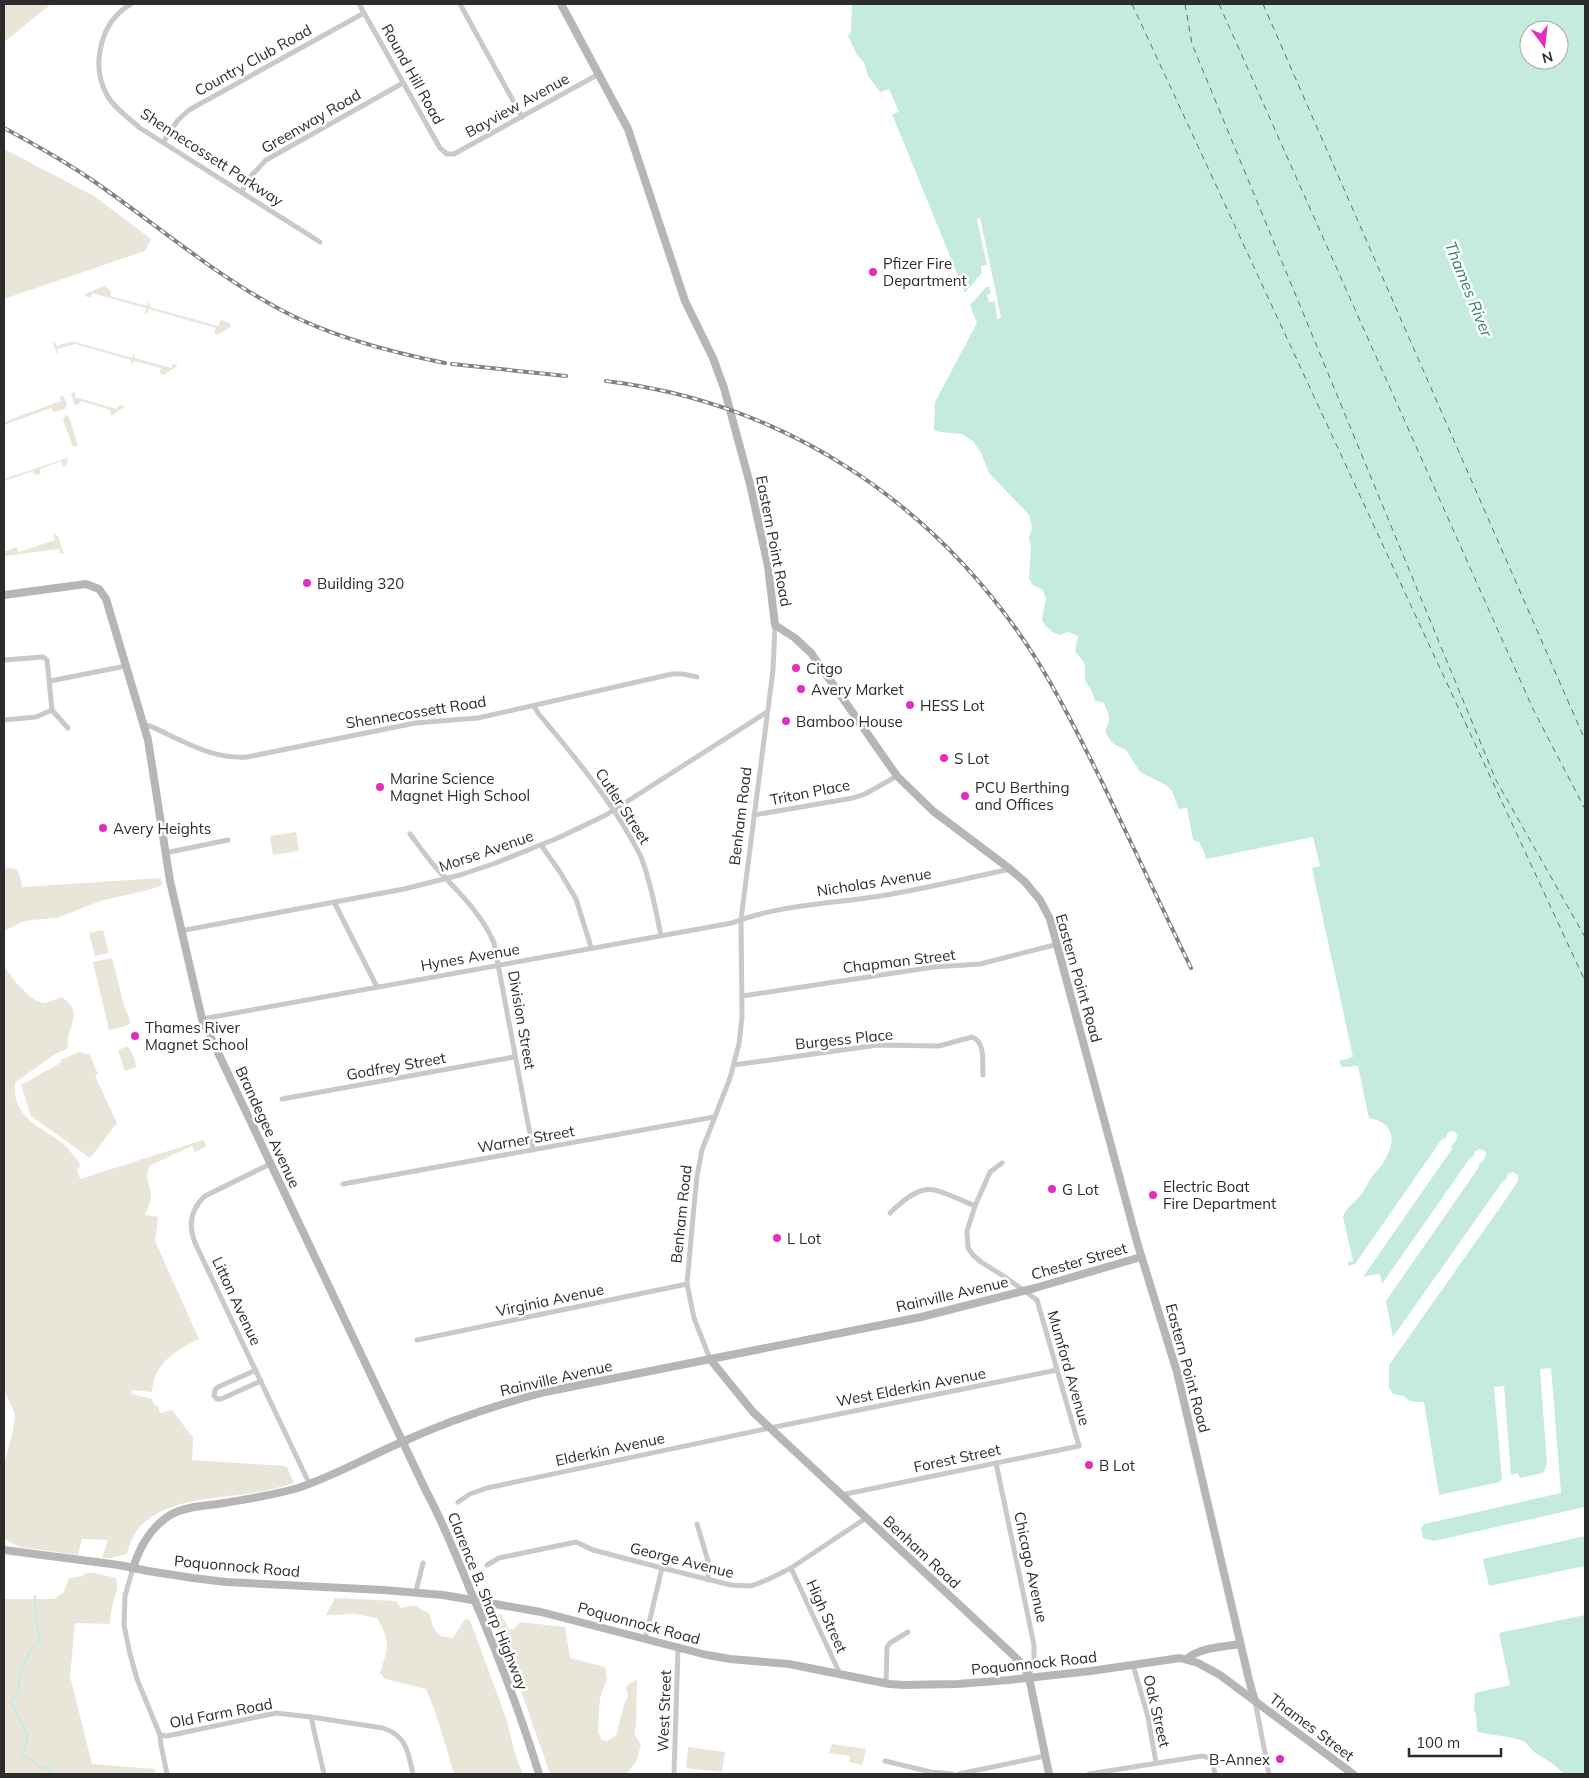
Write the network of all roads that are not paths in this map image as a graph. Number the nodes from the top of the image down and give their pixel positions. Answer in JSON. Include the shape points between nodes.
{"nodes":[{"id":1,"x":131,"y":4,"type":"edge"},
{"id":2,"x":359,"y":4,"type":"edge"},
{"id":3,"x":460,"y":4,"type":"edge"},
{"id":4,"x":560,"y":4,"type":"edge"},
{"id":5,"x":364,"y":13,"type":"junction"},
{"id":6,"x":599,"y":74,"type":"junction"},
{"id":7,"x":403,"y":83,"type":"junction"},
{"id":8,"x":522,"y":116,"type":"junction"},
{"id":9,"x":164,"y":141,"type":"junction"},
{"id":10,"x":447,"y":154,"type":"joint"},
{"id":11,"x":242,"y":191,"type":"junction"},
{"id":12,"x":320,"y":242,"type":"dead end"},
{"id":13,"x":4,"y":595,"type":"edge"},
{"id":14,"x":775,"y":625,"type":"junction"},
{"id":15,"x":4,"y":660,"type":"edge"},
{"id":16,"x":126,"y":666,"type":"junction"},
{"id":17,"x":697,"y":677,"type":"dead end"},
{"id":18,"x":50,"y":681,"type":"junction"},
{"id":19,"x":534,"y":706,"type":"junction"},
{"id":20,"x":52,"y":710,"type":"junction"},
{"id":21,"x":767,"y":712,"type":"junction"},
{"id":22,"x":4,"y":720,"type":"edge"},
{"id":23,"x":143,"y":722,"type":"junction"},
{"id":24,"x":68,"y":728,"type":"dead end"},
{"id":25,"x":897,"y":776,"type":"junction"},
{"id":26,"x":614,"y":810,"type":"junction"},
{"id":27,"x":754,"y":815,"type":"junction"},
{"id":28,"x":410,"y":834,"type":"dead end"},
{"id":29,"x":228,"y":840,"type":"dead end"},
{"id":30,"x":541,"y":846,"type":"junction"},
{"id":31,"x":165,"y":853,"type":"junction"},
{"id":32,"x":1010,"y":869,"type":"junction"},
{"id":33,"x":446,"y":879,"type":"junction"},
{"id":34,"x":334,"y":902,"type":"junction"},
{"id":35,"x":741,"y":919,"type":"junction"},
{"id":36,"x":180,"y":930,"type":"junction"},
{"id":37,"x":660,"y":935,"type":"junction"},
{"id":38,"x":1058,"y":944,"type":"junction"},
{"id":39,"x":592,"y":947,"type":"junction"},
{"id":40,"x":499,"y":965,"type":"junction"},
{"id":41,"x":377,"y":987,"type":"junction"},
{"id":42,"x":742,"y":996,"type":"junction"},
{"id":43,"x":202,"y":1019,"type":"junction"},
{"id":44,"x":514,"y":1056,"type":"junction"},
{"id":45,"x":734,"y":1065,"type":"junction"},
{"id":46,"x":983,"y":1075,"type":"dead end"},
{"id":47,"x":282,"y":1099,"type":"dead end"},
{"id":48,"x":714,"y":1117,"type":"junction"},
{"id":49,"x":533,"y":1150,"type":"junction"},
{"id":50,"x":1002,"y":1163,"type":"dead end"},
{"id":51,"x":270,"y":1164,"type":"junction"},
{"id":52,"x":343,"y":1184,"type":"dead end"},
{"id":53,"x":974,"y":1206,"type":"junction"},
{"id":54,"x":890,"y":1212,"type":"dead end"},
{"id":55,"x":1141,"y":1257,"type":"junction"},
{"id":56,"x":688,"y":1284,"type":"junction"},
{"id":57,"x":1024,"y":1291,"type":"junction"},
{"id":58,"x":417,"y":1340,"type":"dead end"},
{"id":59,"x":710,"y":1359,"type":"junction"},
{"id":60,"x":256,"y":1370,"type":"junction"},
{"id":61,"x":1057,"y":1370,"type":"junction"},
{"id":62,"x":261,"y":1381,"type":"junction"},
{"id":63,"x":770,"y":1428,"type":"junction"},
{"id":64,"x":403,"y":1442,"type":"junction"},
{"id":65,"x":1078,"y":1446,"type":"joint"},
{"id":66,"x":996,"y":1463,"type":"junction"},
{"id":67,"x":309,"y":1483,"type":"junction"},
{"id":68,"x":841,"y":1495,"type":"junction"},
{"id":69,"x":458,"y":1502,"type":"dead end"},
{"id":70,"x":866,"y":1518,"type":"junction"},
{"id":71,"x":697,"y":1524,"type":"dead end"},
{"id":72,"x":4,"y":1550,"type":"edge"},
{"id":73,"x":423,"y":1563,"type":"dead end"},
{"id":74,"x":487,"y":1565,"type":"dead end"},
{"id":75,"x":133,"y":1568,"type":"junction"},
{"id":76,"x":662,"y":1568,"type":"junction"},
{"id":77,"x":792,"y":1568,"type":"junction"},
{"id":78,"x":708,"y":1580,"type":"junction"},
{"id":79,"x":416,"y":1592,"type":"junction"},
{"id":80,"x":908,"y":1632,"type":"dead end"},
{"id":81,"x":645,"y":1640,"type":"junction"},
{"id":82,"x":1240,"y":1644,"type":"junction"},
{"id":83,"x":678,"y":1648,"type":"junction"},
{"id":84,"x":1188,"y":1659,"type":"junction"},
{"id":85,"x":1133,"y":1665,"type":"junction"},
{"id":86,"x":840,"y":1674,"type":"junction"},
{"id":87,"x":1029,"y":1677,"type":"junction"},
{"id":88,"x":886,"y":1683,"type":"junction"},
{"id":89,"x":1255,"y":1702,"type":"junction"},
{"id":90,"x":311,"y":1716,"type":"junction"},
{"id":91,"x":160,"y":1735,"type":"junction"},
{"id":92,"x":1045,"y":1756,"type":"junction"},
{"id":93,"x":885,"y":1761,"type":"dead end"},
{"id":94,"x":1156,"y":1763,"type":"junction"},
{"id":95,"x":168,"y":1774,"type":"edge"},
{"id":96,"x":324,"y":1774,"type":"edge"},
{"id":97,"x":413,"y":1774,"type":"edge"},
{"id":98,"x":539,"y":1774,"type":"edge"},
{"id":99,"x":674,"y":1774,"type":"edge"},
{"id":100,"x":952,"y":1774,"type":"edge"},
{"id":101,"x":959,"y":1774,"type":"edge"},
{"id":102,"x":1049,"y":1774,"type":"edge"},
{"id":103,"x":1089,"y":1774,"type":"edge"},
{"id":104,"x":1215,"y":1774,"type":"edge"},
{"id":105,"x":1269,"y":1774,"type":"edge"},
{"id":106,"x":1353,"y":1774,"type":"edge"}],
"edges":[{"from":1,"to":9,"type":"street","name":"Shennecossett Parkway","via":[[116,15],[107,28],[101,45],[100,75],[107,96],[123,113],[140,128]]},
{"from":2,"to":5,"type":"street","name":"Round Hill Road"},
{"from":3,"to":8,"type":"street"},
{"from":4,"to":6,"type":"main road","name":"Eastern Point Road"},
{"from":5,"to":7,"type":"street","name":"Round Hill Road"},
{"from":5,"to":9,"type":"street","name":"Country Club Road","via":[[189,110]]},
{"from":6,"to":8,"type":"street","name":"Bayview Avenue"},
{"from":6,"to":14,"type":"main road","name":"Eastern Point Road","via":[[628,129],[685,301],[724,388],[768,566]]},
{"from":7,"to":10,"type":"street","name":"Round Hill Road","via":[[440,148]]},
{"from":7,"to":11,"type":"street","name":"Greenway Road","via":[[266,160]]},
{"from":8,"to":10,"type":"street","name":"Bayview Avenue","via":[[454,154]]},
{"from":9,"to":11,"type":"street","name":"Shennecossett Parkway"},
{"from":11,"to":12,"type":"street","name":"Shennecossett Parkway"},
{"from":13,"to":16,"type":"main road","via":[[82,584],[99,589],[106,599]]},
{"from":14,"to":21,"type":"street","name":"Benham Road"},
{"from":14,"to":25,"type":"main road","name":"Eastern Point Road","via":[[811,653]]},
{"from":15,"to":18,"type":"street","via":[[44,657],[49,665]]},
{"from":16,"to":18,"type":"street"},
{"from":16,"to":23,"type":"main road"},
{"from":17,"to":19,"type":"street","name":"Shennecossett Road","via":[[672,674]]},
{"from":18,"to":20,"type":"street"},
{"from":19,"to":23,"type":"street","name":"Shennecossett Road","via":[[468,719],[415,723],[240,758],[208,753]]},
{"from":19,"to":26,"type":"street","name":"Cutler Street"},
{"from":20,"to":22,"type":"street","via":[[36,717]]},
{"from":20,"to":24,"type":"street"},
{"from":21,"to":26,"type":"street","name":"Morse Avenue"},
{"from":21,"to":27,"type":"street","name":"Benham Road"},
{"from":23,"to":31,"type":"main road","name":"Brandegee Avenue"},
{"from":25,"to":27,"type":"street","name":"Triton Place","via":[[853,798]]},
{"from":25,"to":32,"type":"main road","name":"Eastern Point Road","via":[[933,811]]},
{"from":26,"to":30,"type":"street","name":"Morse Avenue"},
{"from":26,"to":37,"type":"street","name":"Cutler Street","via":[[641,856],[650,882]]},
{"from":27,"to":35,"type":"street","name":"Benham Road"},
{"from":28,"to":33,"type":"street","name":"Division Street"},
{"from":29,"to":31,"type":"street"},
{"from":30,"to":33,"type":"street","name":"Morse Avenue"},
{"from":30,"to":39,"type":"street","via":[[576,899]]},
{"from":31,"to":36,"type":"main road","name":"Brandegee Avenue"},
{"from":32,"to":35,"type":"street","name":"Nicholas Avenue","via":[[885,895]]},
{"from":32,"to":38,"type":"main road","name":"Eastern Point Road","via":[[1040,900]]},
{"from":33,"to":34,"type":"street","name":"Morse Avenue"},
{"from":33,"to":40,"type":"street","name":"Division Street","via":[[488,929]]},
{"from":34,"to":36,"type":"street","name":"Morse Avenue"},
{"from":34,"to":41,"type":"street"},
{"from":35,"to":37,"type":"street","name":"Hynes Avenue"},
{"from":35,"to":42,"type":"street","name":"Benham Road"},
{"from":36,"to":43,"type":"main road","name":"Brandegee Avenue"},
{"from":37,"to":39,"type":"street","name":"Hynes Avenue"},
{"from":38,"to":42,"type":"street","name":"Chapman Street","via":[[980,964],[934,967]]},
{"from":38,"to":55,"type":"main road","name":"Eastern Point Road"},
{"from":39,"to":40,"type":"street","name":"Hynes Avenue"},
{"from":40,"to":41,"type":"street","name":"Hynes Avenue"},
{"from":40,"to":44,"type":"street","name":"Division Street"},
{"from":41,"to":43,"type":"street","name":"Hynes Avenue"},
{"from":42,"to":45,"type":"street","name":"Benham Road"},
{"from":43,"to":51,"type":"main road","name":"Brandegee Avenue"},
{"from":44,"to":47,"type":"street","name":"Godfrey Street"},
{"from":44,"to":49,"type":"street","name":"Division Street"},
{"from":45,"to":46,"type":"street","name":"Burgess Place","via":[[878,1045],[939,1046],[972,1037],[981,1046]]},
{"from":45,"to":48,"type":"street","name":"Benham Road"},
{"from":48,"to":49,"type":"street","name":"Warner Street"},
{"from":48,"to":56,"type":"street","name":"Benham Road","via":[[697,1176]]},
{"from":49,"to":52,"type":"street","name":"Warner Street"},
{"from":50,"to":53,"type":"street","name":"Mumford Avenue","via":[[990,1172]]},
{"from":51,"to":60,"type":"street","name":"Litton Avenue","via":[[205,1196],[194,1209],[191,1221],[193,1238]]},
{"from":51,"to":64,"type":"main road","name":"Brandegee Avenue"},
{"from":53,"to":54,"type":"street","via":[[938,1191],[922,1190],[906,1197]]},
{"from":53,"to":57,"type":"street","name":"Mumford Avenue","via":[[967,1230],[968,1248],[972,1255]]},
{"from":55,"to":57,"type":"main road","name":"Chester Street"},
{"from":55,"to":82,"type":"main road","name":"Eastern Point Road","via":[[1177,1372]]},
{"from":56,"to":58,"type":"street","name":"Virginia Avenue"},
{"from":56,"to":59,"type":"street","name":"Benham Road","via":[[694,1318]]},
{"from":57,"to":59,"type":"main road","name":"Rainville Avenue","via":[[921,1316]]},
{"from":57,"to":61,"type":"street","name":"Mumford Avenue","via":[[1037,1300]]},
{"from":59,"to":63,"type":"main road","name":"Benham Road"},
{"from":59,"to":64,"type":"main road","name":"Rainville Avenue","via":[[521,1398]]},
{"from":60,"to":62,"type":"street","name":"Litton Avenue"},
{"from":60,"to":62,"type":"street","via":[[214,1390],[214,1396],[221,1399]]},
{"from":61,"to":63,"type":"street","name":"West Elderkin Avenue"},
{"from":61,"to":65,"type":"street","name":"Mumford Avenue"},
{"from":62,"to":67,"type":"street","name":"Litton Avenue"},
{"from":63,"to":68,"type":"main road","name":"Benham Road"},
{"from":63,"to":69,"type":"street","name":"Elderkin Avenue","via":[[487,1488]]},
{"from":64,"to":67,"type":"main road","name":"Rainville Avenue"},
{"from":64,"to":98,"type":"main road","name":"Clarence B. Sharp Highway","via":[[439,1514],[483,1619]]},
{"from":65,"to":66,"type":"street","name":"Forest Street"},
{"from":66,"to":68,"type":"street","name":"Forest Street"},
{"from":66,"to":87,"type":"street","name":"Chicago Avenue","via":[[1034,1645]]},
{"from":67,"to":75,"type":"main road","name":"Rainville Avenue","via":[[270,1495],[173,1513],[145,1539]]},
{"from":68,"to":70,"type":"main road","name":"Benham Road"},
{"from":70,"to":77,"type":"street","name":"George Avenue"},
{"from":70,"to":87,"type":"main road","name":"Benham Road","via":[[1012,1654]]},
{"from":71,"to":78,"type":"street","via":[[708,1561]]},
{"from":72,"to":75,"type":"main road","name":"Poquonnock Road"},
{"from":73,"to":79,"type":"street"},
{"from":74,"to":76,"type":"street","name":"George Avenue","via":[[499,1558],[576,1542],[593,1550]]},
{"from":75,"to":79,"type":"main road","name":"Poquonnock Road","via":[[226,1582]]},
{"from":75,"to":91,"type":"street","name":"Old Farm Road","via":[[125,1596],[124,1625],[137,1679]]},
{"from":76,"to":78,"type":"street","name":"George Avenue"},
{"from":76,"to":81,"type":"street"},
{"from":77,"to":78,"type":"street","name":"George Avenue","via":[[751,1586],[731,1586]]},
{"from":77,"to":86,"type":"street","name":"High Street"},
{"from":79,"to":81,"type":"main road","name":"Poquonnock Road","via":[[541,1612]]},
{"from":80,"to":88,"type":"street","via":[[887,1646]]},
{"from":81,"to":83,"type":"main road","name":"Poquonnock Road"},
{"from":82,"to":84,"type":"main road","via":[[1203,1651]]},
{"from":82,"to":89,"type":"main road","name":"Eastern Point Road"},
{"from":83,"to":86,"type":"main road","name":"Poquonnock Road","via":[[730,1659],[789,1664]]},
{"from":83,"to":99,"type":"street","name":"West Street"},
{"from":84,"to":85,"type":"main road","name":"Poquonnock Road"},
{"from":84,"to":89,"type":"main road","name":"Poquonnock Road","via":[[1209,1668]]},
{"from":85,"to":87,"type":"main road","name":"Poquonnock Road"},
{"from":85,"to":94,"type":"street","name":"Oak Street","via":[[1148,1717]]},
{"from":86,"to":88,"type":"main road","name":"Poquonnock Road"},
{"from":87,"to":88,"type":"main road","name":"Poquonnock Road","via":[[957,1684]]},
{"from":87,"to":92,"type":"main road"},
{"from":89,"to":105,"type":"street"},
{"from":89,"to":106,"type":"main road","name":"Thames Street"},
{"from":90,"to":91,"type":"street","name":"Old Farm Road","via":[[266,1714]]},
{"from":90,"to":96,"type":"street"},
{"from":90,"to":97,"type":"street","name":"Old Farm Road","via":[[394,1732],[406,1747]]},
{"from":91,"to":95,"type":"street"},
{"from":92,"to":101,"type":"street"},
{"from":92,"to":102,"type":"main road"},
{"from":93,"to":100,"type":"street"},
{"from":94,"to":103,"type":"street"},
{"from":94,"to":104,"type":"street","via":[[1209,1757]]}]}
